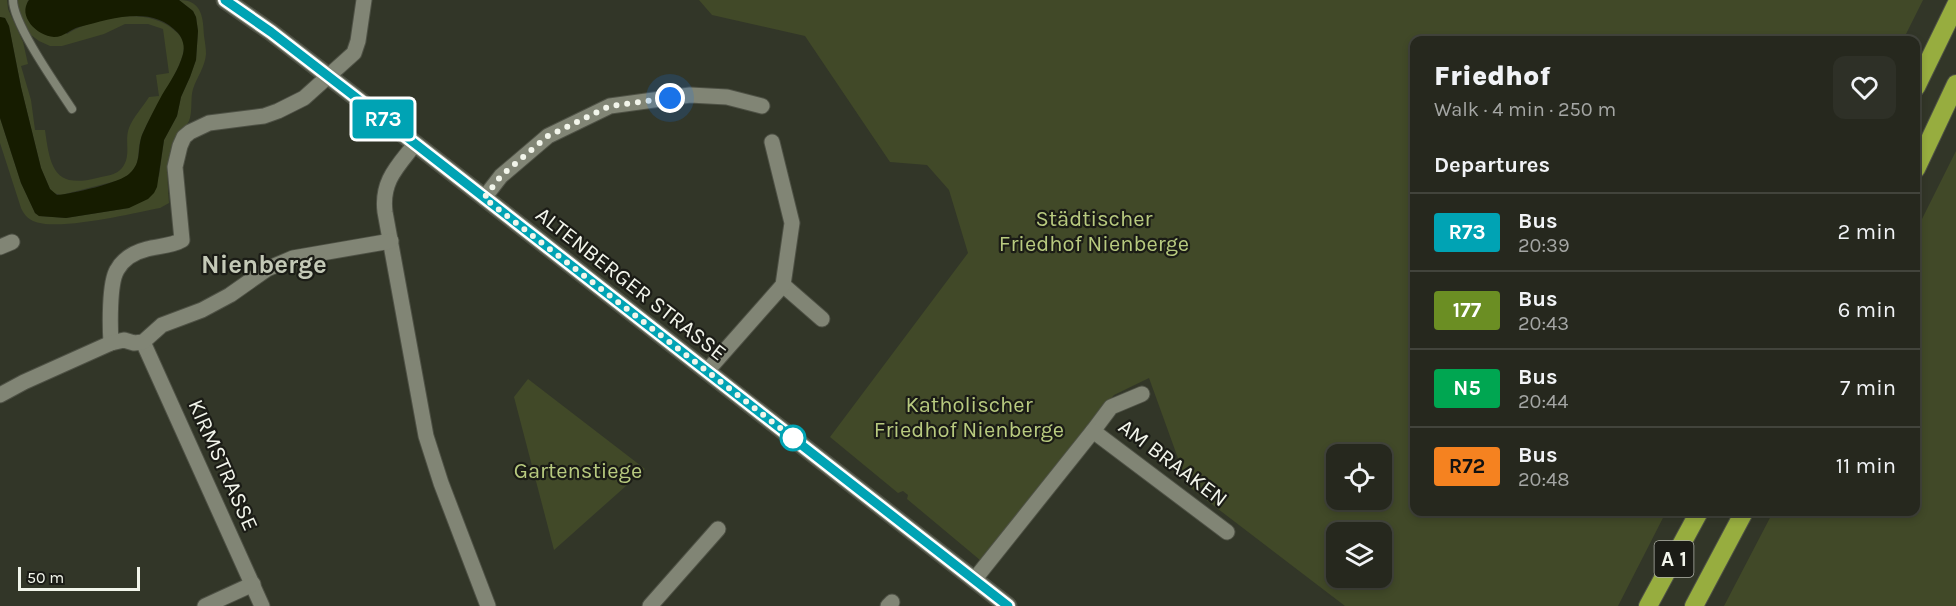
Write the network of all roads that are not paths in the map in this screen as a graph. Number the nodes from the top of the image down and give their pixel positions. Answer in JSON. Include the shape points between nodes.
{"nodes":[{"id":1,"x":13,"y":0,"type":"edge"},
{"id":2,"x":225,"y":0,"type":"edge"},
{"id":3,"x":364,"y":0,"type":"edge"},
{"id":4,"x":1956,"y":5,"type":"edge"},
{"id":5,"x":328,"y":76,"type":"junction"},
{"id":6,"x":1920,"y":79,"type":"edge"},
{"id":7,"x":1956,"y":84,"type":"edge"},
{"id":8,"x":762,"y":106,"type":"dead end"},
{"id":9,"x":72,"y":109,"type":"dead end"},
{"id":10,"x":772,"y":142,"type":"dead end"},
{"id":11,"x":415,"y":144,"type":"junction"},
{"id":12,"x":1920,"y":160,"type":"edge"},
{"id":13,"x":484,"y":198,"type":"junction"},
{"id":14,"x":391,"y":241,"type":"junction"},
{"id":15,"x":783,"y":285,"type":"junction"},
{"id":16,"x":822,"y":319,"type":"dead end"},
{"id":17,"x":143,"y":342,"type":"junction"},
{"id":18,"x":111,"y":343,"type":"junction"},
{"id":19,"x":707,"y":371,"type":"junction"},
{"id":20,"x":1142,"y":394,"type":"dead end"},
{"id":21,"x":0,"y":395,"type":"edge"},
{"id":22,"x":1093,"y":431,"type":"junction"},
{"id":23,"x":1697,"y":516,"type":"edge"},
{"id":24,"x":1742,"y":516,"type":"edge"},
{"id":25,"x":718,"y":529,"type":"dead end"},
{"id":26,"x":1227,"y":532,"type":"dead end"},
{"id":27,"x":974,"y":580,"type":"junction"},
{"id":28,"x":253,"y":584,"type":"junction"},
{"id":29,"x":205,"y":606,"type":"edge"},
{"id":30,"x":262,"y":606,"type":"edge"},
{"id":31,"x":488,"y":606,"type":"edge"},
{"id":32,"x":650,"y":606,"type":"edge"},
{"id":33,"x":1008,"y":606,"type":"edge"},
{"id":34,"x":1648,"y":606,"type":"edge"},
{"id":35,"x":1694,"y":606,"type":"edge"}],
"edges":[{"from":1,"to":9,"type":"lane","via":[[23,30]]},
{"from":2,"to":5,"type":"main road","name":"ALTENBERGER STRASSE"},
{"from":3,"to":5,"type":"street","via":[[354,53]]},
{"from":4,"to":6,"type":"highway"},
{"from":5,"to":11,"type":"main road","name":"ALTENBERGER STRASSE"},
{"from":5,"to":18,"type":"street","via":[[304,98],[278,111],[209,123],[184,138],[175,167],[183,238],[178,243],[136,253],[115,272]]},
{"from":7,"to":12,"type":"highway"},
{"from":8,"to":13,"type":"street","via":[[727,97],[690,95],[610,106],[548,136],[501,176]]},
{"from":10,"to":15,"type":"street","via":[[792,223]]},
{"from":11,"to":13,"type":"main road","name":"ALTENBERGER STRASSE"},
{"from":11,"to":14,"type":"street","via":[[387,182],[384,206]]},
{"from":13,"to":19,"type":"main road","name":"ALTENBERGER STRASSE"},
{"from":14,"to":17,"type":"street","via":[[279,263],[211,306],[162,325]]},
{"from":14,"to":31,"type":"street","via":[[426,436]]},
{"from":15,"to":16,"type":"street"},
{"from":15,"to":19,"type":"street"},
{"from":17,"to":18,"type":"street"},
{"from":17,"to":28,"type":"street","name":"KIRMSTRASSE"},
{"from":18,"to":21,"type":"street"},
{"from":19,"to":27,"type":"main road","name":"ALTENBERGER STRASSE"},
{"from":20,"to":22,"type":"street","name":"AM BRAAKEN","via":[[1111,407]]},
{"from":22,"to":26,"type":"street","name":"AM BRAAKEN"},
{"from":22,"to":27,"type":"street","name":"AM BRAAKEN"},
{"from":23,"to":34,"type":"highway","number":"A 1"},
{"from":24,"to":35,"type":"highway","number":"A 1"},
{"from":25,"to":32,"type":"street"},
{"from":27,"to":33,"type":"main road","name":"ALTENBERGER STRASSE"},
{"from":28,"to":29,"type":"street"},
{"from":28,"to":30,"type":"street","name":"KIRMSTRASSE"}]}
